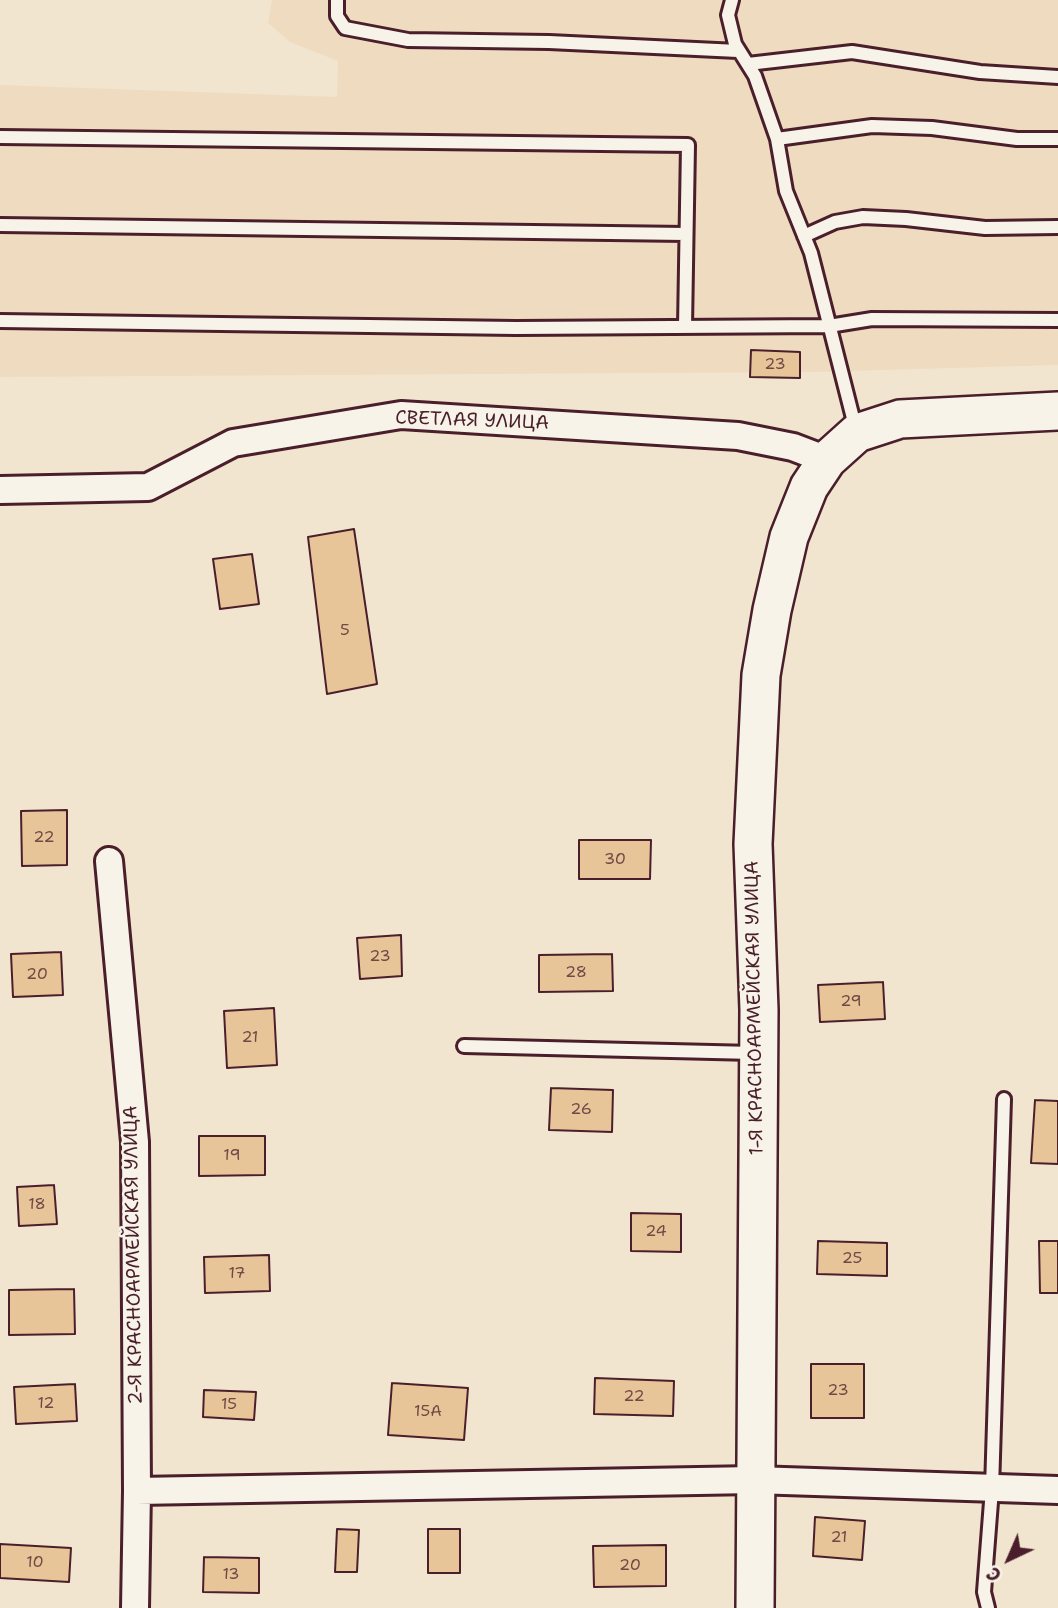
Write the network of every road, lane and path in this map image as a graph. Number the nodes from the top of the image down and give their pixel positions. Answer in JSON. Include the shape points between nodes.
{"nodes":[{"id":1,"x":337,"y":0,"type":"edge"},
{"id":2,"x":732,"y":0,"type":"edge"},
{"id":3,"x":738,"y":51,"type":"junction"},
{"id":4,"x":748,"y":64,"type":"junction"},
{"id":5,"x":1058,"y":77,"type":"edge"},
{"id":6,"x":0,"y":137,"type":"edge"},
{"id":7,"x":778,"y":139,"type":"junction"},
{"id":8,"x":1058,"y":139,"type":"edge"},
{"id":9,"x":0,"y":225,"type":"edge"},
{"id":10,"x":1058,"y":227,"type":"edge"},
{"id":11,"x":686,"y":234,"type":"junction"},
{"id":12,"x":804,"y":236,"type":"junction"},
{"id":13,"x":1058,"y":320,"type":"edge"},
{"id":14,"x":0,"y":321,"type":"edge"},
{"id":15,"x":829,"y":326,"type":"junction"},
{"id":16,"x":685,"y":327,"type":"junction"},
{"id":17,"x":1058,"y":411,"type":"edge"},
{"id":18,"x":857,"y":433,"type":"junction"},
{"id":19,"x":827,"y":460,"type":"junction"},
{"id":20,"x":0,"y":490,"type":"edge"},
{"id":21,"x":109,"y":861,"type":"dead end"},
{"id":22,"x":464,"y":1046,"type":"dead end"},
{"id":23,"x":758,"y":1054,"type":"junction"},
{"id":24,"x":1004,"y":1099,"type":"dead end"},
{"id":25,"x":754,"y":1479,"type":"junction"},
{"id":26,"x":992,"y":1489,"type":"junction"},
{"id":27,"x":1058,"y":1490,"type":"edge"},
{"id":28,"x":137,"y":1491,"type":"junction"},
{"id":29,"x":135,"y":1608,"type":"edge"},
{"id":30,"x":755,"y":1608,"type":"edge"},
{"id":31,"x":988,"y":1608,"type":"edge"}],
"edges":[{"from":1,"to":3,"type":"lane","via":[[337,16],[345,28],[408,40]]},
{"from":2,"to":3,"type":"lane","via":[[728,15]]},
{"from":3,"to":4,"type":"lane"},
{"from":4,"to":5,"type":"lane","via":[[852,52],[980,72]]},
{"from":4,"to":7,"type":"lane"},
{"from":6,"to":11,"type":"lane","via":[[688,145]]},
{"from":7,"to":8,"type":"lane","via":[[872,127]]},
{"from":7,"to":12,"type":"lane","via":[[786,191]]},
{"from":9,"to":11,"type":"lane"},
{"from":10,"to":12,"type":"lane","via":[[985,228],[863,217],[835,222]]},
{"from":11,"to":16,"type":"lane"},
{"from":12,"to":15,"type":"lane"},
{"from":13,"to":15,"type":"lane","via":[[872,319]]},
{"from":14,"to":16,"type":"lane"},
{"from":15,"to":16,"type":"lane"},
{"from":15,"to":18,"type":"lane"},
{"from":17,"to":18,"type":"street","via":[[900,419]]},
{"from":18,"to":19,"type":"street","name":"1-Я КРАСНОАРМЕЙСКАЯ УЛИЦА"},
{"from":19,"to":20,"type":"street","name":"СВЕТЛАЯ УЛИЦА","via":[[793,447],[738,436],[401,415],[233,443],[148,486]]},
{"from":19,"to":23,"type":"street","name":"1-Я КРАСНОАРМЕЙСКАЯ УЛИЦА","via":[[809,486],[789,537],[761,675],[753,845]]},
{"from":21,"to":28,"type":"street","name":"2-Я КРАСНОАРМЕЙСКАЯ УЛИЦА","via":[[135,1142]]},
{"from":22,"to":23,"type":"lane"},
{"from":23,"to":25,"type":"street","name":"1-Я КРАСНОАРМЕЙСКАЯ УЛИЦА"},
{"from":24,"to":26,"type":"lane"},
{"from":25,"to":26,"type":"street"},
{"from":25,"to":28,"type":"street"},
{"from":25,"to":30,"type":"street","name":"1-Я КРАСНОАРМЕЙСКАЯ УЛИЦА"},
{"from":26,"to":27,"type":"street"},
{"from":26,"to":31,"type":"lane","via":[[984,1592]]},
{"from":28,"to":29,"type":"street","name":"2-Я КРАСНОАРМЕЙСКАЯ УЛИЦА"}]}
